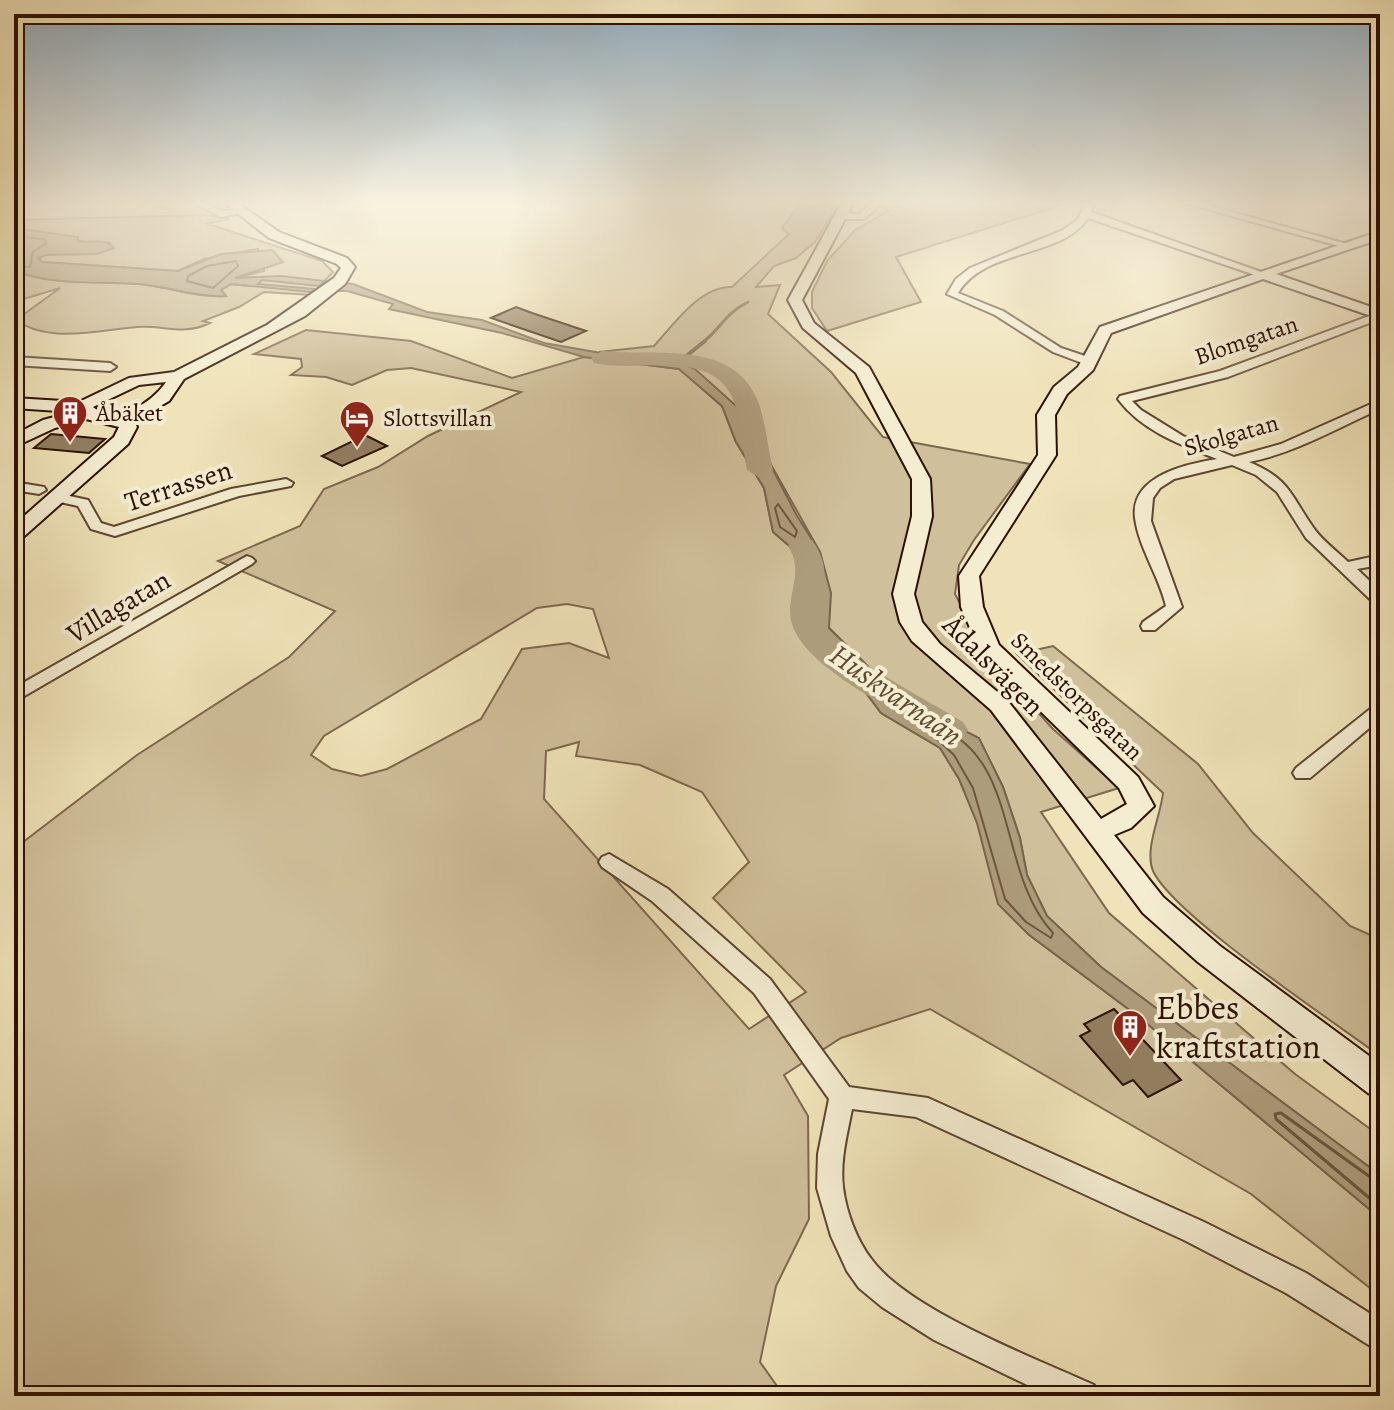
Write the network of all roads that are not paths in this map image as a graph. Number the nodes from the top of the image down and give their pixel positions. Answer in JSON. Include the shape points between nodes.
{"nodes":[{"id":1,"x":346,"y":268,"type":"edge"},
{"id":2,"x":812,"y":268,"type":"edge"},
{"id":3,"x":977,"y":268,"type":"edge"},
{"id":4,"x":1244,"y":268,"type":"edge"},
{"id":5,"x":1281,"y":268,"type":"edge"},
{"id":6,"x":1262,"y":274,"type":"junction"},
{"id":7,"x":1380,"y":315,"type":"edge"},
{"id":8,"x":14,"y":361,"type":"edge"},
{"id":9,"x":1090,"y":362,"type":"junction"},
{"id":10,"x":110,"y":367,"type":"dead end"},
{"id":11,"x":178,"y":376,"type":"junction"},
{"id":12,"x":14,"y":403,"type":"edge"},
{"id":13,"x":1380,"y":404,"type":"edge"},
{"id":14,"x":86,"y":410,"type":"junction"},
{"id":15,"x":124,"y":418,"type":"junction"},
{"id":16,"x":14,"y":442,"type":"edge"},
{"id":17,"x":1228,"y":460,"type":"junction"},
{"id":18,"x":286,"y":483,"type":"dead end"},
{"id":19,"x":14,"y":486,"type":"edge"},
{"id":20,"x":47,"y":493,"type":"junction"},
{"id":21,"x":14,"y":535,"type":"edge"},
{"id":22,"x":1380,"y":560,"type":"edge"},
{"id":23,"x":247,"y":561,"type":"dead end"},
{"id":24,"x":1345,"y":567,"type":"junction"},
{"id":25,"x":1380,"y":600,"type":"edge"},
{"id":26,"x":1149,"y":626,"type":"dead end"},
{"id":27,"x":14,"y":696,"type":"edge"},
{"id":28,"x":1380,"y":710,"type":"edge"},
{"id":29,"x":1303,"y":773,"type":"dead end"},
{"id":30,"x":1094,"y":832,"type":"junction"},
{"id":31,"x":609,"y":862,"type":"dead end"},
{"id":32,"x":1380,"y":1083,"type":"edge"},
{"id":33,"x":842,"y":1097,"type":"junction"},
{"id":34,"x":1380,"y":1337,"type":"edge"},
{"id":35,"x":1083,"y":1396,"type":"edge"}],
"edges":[{"from":1,"to":11,"type":"street","via":[[341,281],[321,298]]},
{"from":2,"to":30,"type":"street","name":"Ådalsvägen","via":[[796,306],[808,325],[863,370],[921,479],[923,518],[904,605],[927,643],[999,705]]},
{"from":3,"to":9,"type":"street","via":[[952,294]]},
{"from":4,"to":6,"type":"street"},
{"from":5,"to":6,"type":"street","name":"Smedstorpsgatan"},
{"from":6,"to":7,"type":"street"},
{"from":6,"to":9,"type":"street","name":"Smedstorpsgatan","via":[[1118,323],[1105,330]]},
{"from":7,"to":17,"type":"street","name":"Blomgatan","via":[[1224,374],[1124,399],[1136,413],[1178,439]]},
{"from":8,"to":10,"type":"street"},
{"from":9,"to":30,"type":"street","name":"Smedstorpsgatan","via":[[1060,391],[1046,415],[1047,455],[969,576],[972,607],[989,648],[1129,783],[1141,806]]},
{"from":11,"to":14,"type":"street","via":[[126,384]]},
{"from":11,"to":15,"type":"street","via":[[149,409]]},
{"from":12,"to":14,"type":"street"},
{"from":13,"to":17,"type":"street","name":"Skolgatan","via":[[1255,457]]},
{"from":14,"to":15,"type":"street","via":[[104,420]]},
{"from":14,"to":16,"type":"street"},
{"from":15,"to":20,"type":"street","via":[[128,427],[122,440]]},
{"from":17,"to":24,"type":"street","via":[[1261,472],[1283,489],[1311,535]]},
{"from":17,"to":26,"type":"street","name":"Skolgatan","via":[[1170,476],[1145,502],[1142,516],[1174,607]]},
{"from":18,"to":20,"type":"street","name":"Terrassen","via":[[236,492],[115,532],[92,525],[83,503]]},
{"from":19,"to":20,"type":"street"},
{"from":20,"to":21,"type":"street"},
{"from":22,"to":24,"type":"street"},
{"from":23,"to":27,"type":"street","name":"Villagatan"},
{"from":24,"to":25,"type":"street"},
{"from":28,"to":29,"type":"street"},
{"from":30,"to":32,"type":"street","name":"Ådalsvägen","via":[[1175,925]]},
{"from":31,"to":33,"type":"street","via":[[660,895],[762,986]]},
{"from":33,"to":34,"type":"street","via":[[919,1106],[1207,1237],[1296,1283]]},
{"from":33,"to":35,"type":"street","via":[[830,1190],[866,1276],[929,1321]]}]}
